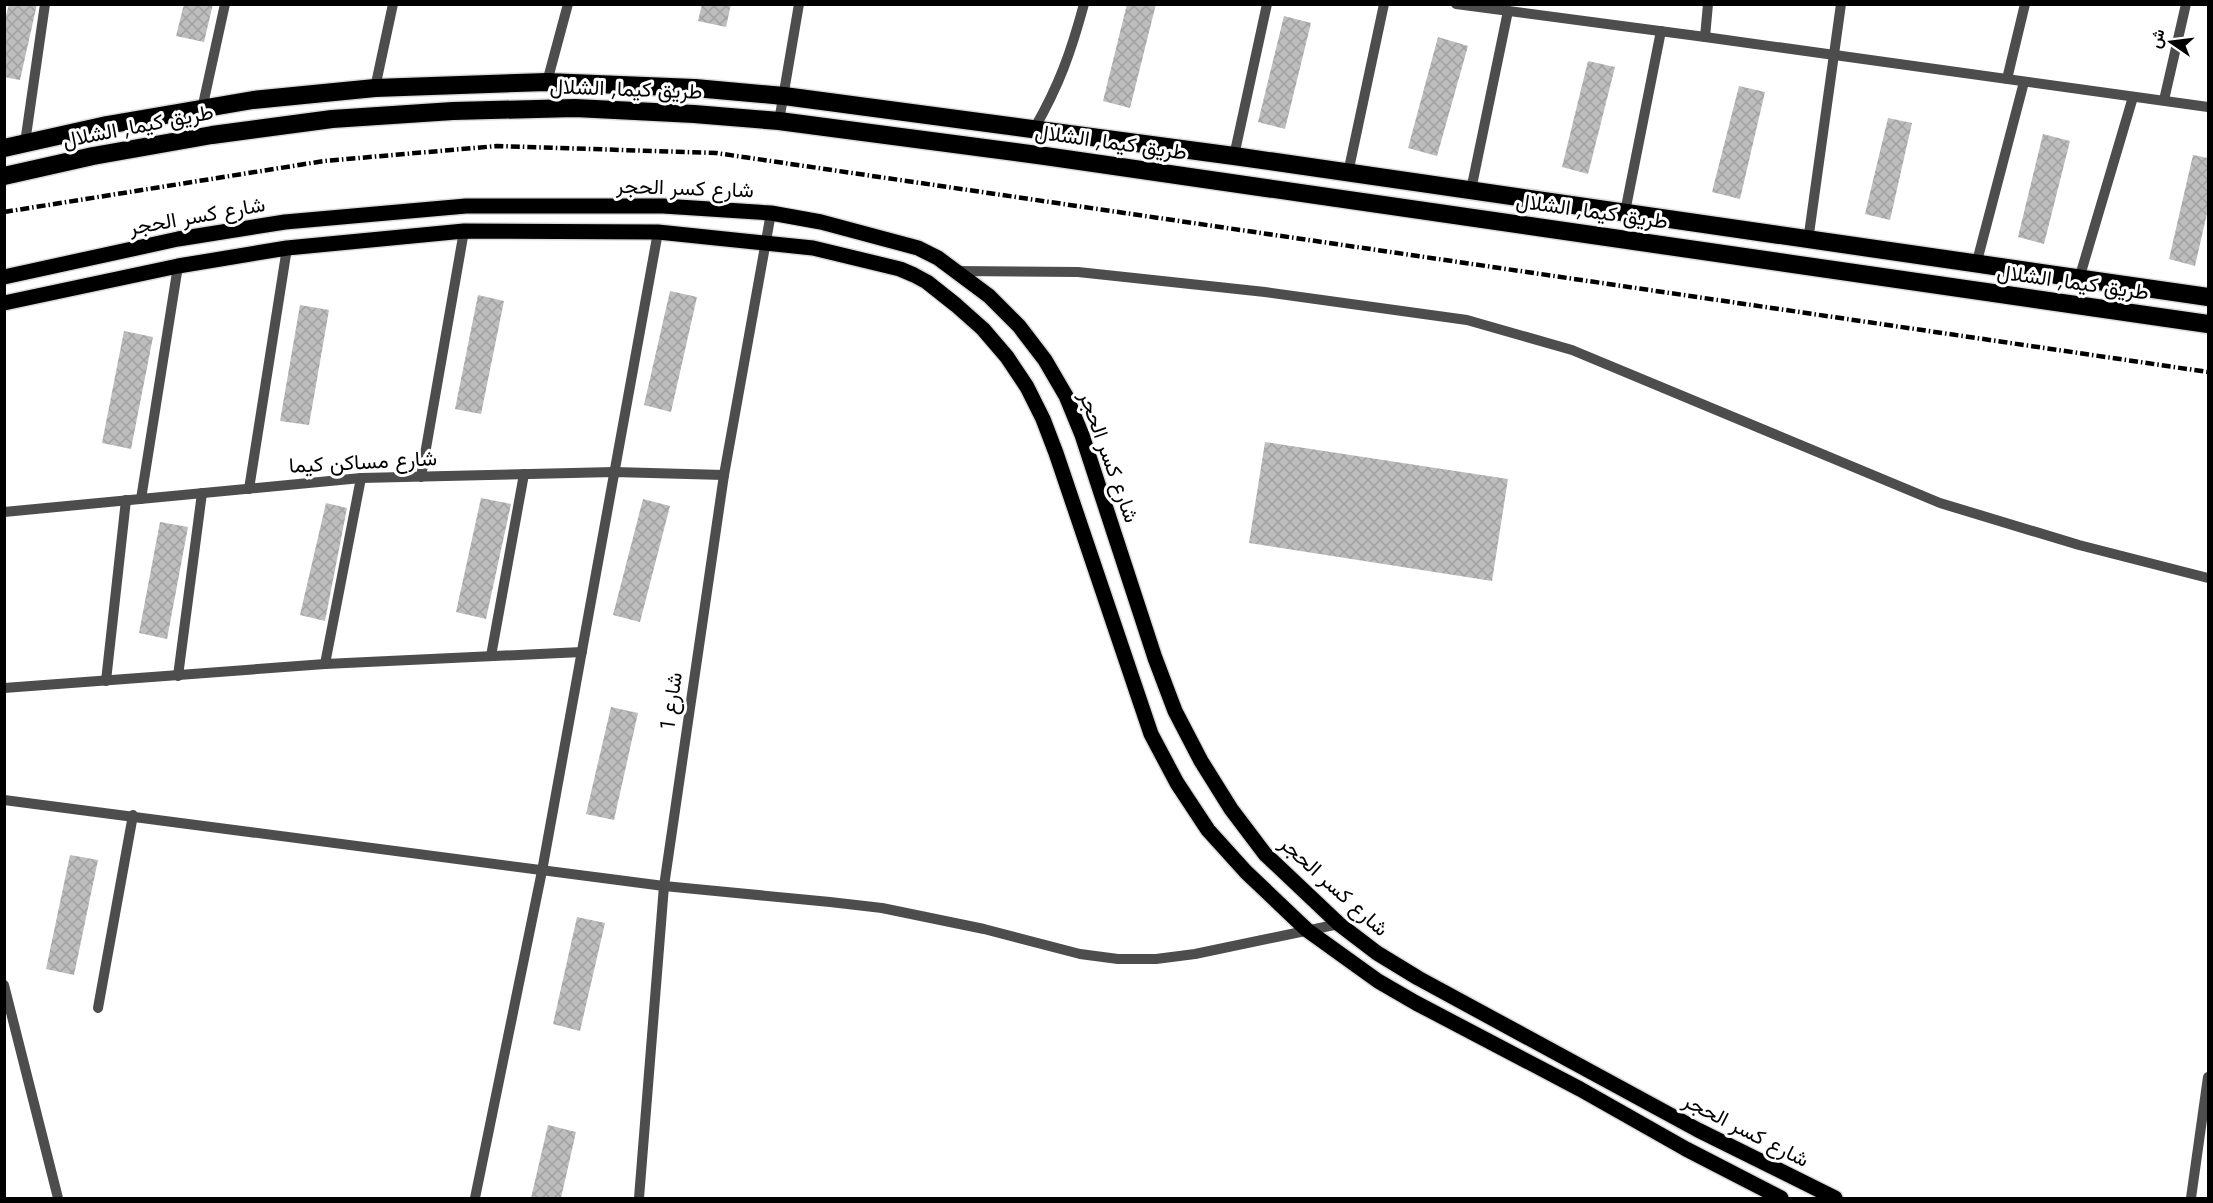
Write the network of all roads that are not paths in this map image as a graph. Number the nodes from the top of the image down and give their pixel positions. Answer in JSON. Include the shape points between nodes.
{"nodes":[{"id":1,"x":45,"y":4,"type":"edge"},
{"id":2,"x":225,"y":4,"type":"edge"},
{"id":3,"x":393,"y":4,"type":"edge"},
{"id":4,"x":568,"y":4,"type":"edge"},
{"id":5,"x":799,"y":4,"type":"edge"},
{"id":6,"x":1084,"y":4,"type":"edge"},
{"id":7,"x":1267,"y":4,"type":"edge"},
{"id":8,"x":1384,"y":4,"type":"edge"},
{"id":9,"x":1456,"y":4,"type":"edge"},
{"id":10,"x":1708,"y":4,"type":"edge"},
{"id":11,"x":1841,"y":4,"type":"edge"},
{"id":12,"x":2025,"y":4,"type":"edge"},
{"id":13,"x":2186,"y":4,"type":"edge"},
{"id":14,"x":1534,"y":10,"type":"edge"},
{"id":15,"x":1508,"y":11,"type":"junction"},
{"id":16,"x":1661,"y":31,"type":"junction"},
{"id":17,"x":1705,"y":37,"type":"junction"},
{"id":18,"x":1834,"y":56,"type":"junction"},
{"id":19,"x":2007,"y":79,"type":"junction"},
{"id":20,"x":547,"y":81,"type":"junction"},
{"id":21,"x":2024,"y":82,"type":"junction"},
{"id":22,"x":375,"y":88,"type":"junction"},
{"id":23,"x":784,"y":96,"type":"junction"},
{"id":24,"x":2133,"y":97,"type":"junction"},
{"id":25,"x":2164,"y":100,"type":"junction"},
{"id":26,"x":2208,"y":107,"type":"edge"},
{"id":27,"x":202,"y":108,"type":"junction"},
{"id":28,"x":779,"y":121,"type":"junction"},
{"id":29,"x":1034,"y":129,"type":"junction"},
{"id":30,"x":25,"y":143,"type":"junction"},
{"id":31,"x":4,"y":148,"type":"edge"},
{"id":32,"x":1234,"y":156,"type":"junction"},
{"id":33,"x":1348,"y":172,"type":"junction"},
{"id":34,"x":4,"y":176,"type":"edge"},
{"id":35,"x":1471,"y":190,"type":"junction"},
{"id":36,"x":1624,"y":212,"type":"junction"},
{"id":37,"x":771,"y":213,"type":"junction"},
{"id":38,"x":464,"y":231,"type":"junction"},
{"id":39,"x":658,"y":232,"type":"junction"},
{"id":40,"x":1784,"y":237,"type":"junction"},
{"id":41,"x":765,"y":241,"type":"junction"},
{"id":42,"x":1808,"y":241,"type":"junction"},
{"id":43,"x":287,"y":248,"type":"junction"},
{"id":44,"x":1782,"y":262,"type":"junction"},
{"id":45,"x":1976,"y":265,"type":"junction"},
{"id":46,"x":178,"y":266,"type":"junction"},
{"id":47,"x":956,"y":271,"type":"junction"},
{"id":48,"x":4,"y":277,"type":"edge"},
{"id":49,"x":2079,"y":279,"type":"junction"},
{"id":50,"x":927,"y":282,"type":"junction"},
{"id":51,"x":2208,"y":297,"type":"edge"},
{"id":52,"x":4,"y":303,"type":"edge"},
{"id":53,"x":2208,"y":324,"type":"edge"},
{"id":54,"x":614,"y":472,"type":"junction"},
{"id":55,"x":524,"y":474,"type":"junction"},
{"id":56,"x":724,"y":475,"type":"junction"},
{"id":57,"x":421,"y":477,"type":"junction"},
{"id":58,"x":361,"y":478,"type":"junction"},
{"id":59,"x":249,"y":489,"type":"junction"},
{"id":60,"x":202,"y":493,"type":"junction"},
{"id":61,"x":141,"y":499,"type":"junction"},
{"id":62,"x":126,"y":500,"type":"junction"},
{"id":63,"x":4,"y":512,"type":"edge"},
{"id":64,"x":2208,"y":578,"type":"edge"},
{"id":65,"x":582,"y":652,"type":"junction"},
{"id":66,"x":491,"y":656,"type":"junction"},
{"id":67,"x":325,"y":664,"type":"junction"},
{"id":68,"x":178,"y":676,"type":"junction"},
{"id":69,"x":106,"y":681,"type":"junction"},
{"id":70,"x":4,"y":688,"type":"edge"},
{"id":71,"x":4,"y":800,"type":"edge"},
{"id":72,"x":133,"y":815,"type":"junction"},
{"id":73,"x":542,"y":871,"type":"junction"},
{"id":74,"x":664,"y":886,"type":"junction"},
{"id":75,"x":1339,"y":924,"type":"junction"},
{"id":76,"x":1307,"y":930,"type":"junction"},
{"id":77,"x":4,"y":985,"type":"edge"},
{"id":78,"x":98,"y":1008,"type":"dead end"},
{"id":79,"x":1590,"y":1070,"type":"junction"},
{"id":80,"x":2208,"y":1077,"type":"edge"},
{"id":81,"x":1580,"y":1089,"type":"junction"},
{"id":82,"x":1698,"y":1130,"type":"junction"},
{"id":83,"x":1686,"y":1149,"type":"junction"},
{"id":84,"x":2203,"y":1154,"type":"edge"},
{"id":85,"x":58,"y":1198,"type":"edge"},
{"id":86,"x":475,"y":1198,"type":"edge"},
{"id":87,"x":639,"y":1198,"type":"edge"},
{"id":88,"x":1781,"y":1198,"type":"edge"},
{"id":89,"x":1834,"y":1198,"type":"edge"},
{"id":90,"x":2191,"y":1198,"type":"edge"}],
"edges":[{"from":1,"to":30,"type":"street"},
{"from":2,"to":27,"type":"street"},
{"from":3,"to":22,"type":"street"},
{"from":4,"to":20,"type":"street"},
{"from":5,"to":23,"type":"street"},
{"from":6,"to":29,"type":"street","via":[[1054,95]]},
{"from":7,"to":32,"type":"street"},
{"from":8,"to":33,"type":"street"},
{"from":9,"to":15,"type":"street"},
{"from":10,"to":17,"type":"street"},
{"from":11,"to":18,"type":"street"},
{"from":12,"to":19,"type":"street"},
{"from":13,"to":25,"type":"street"},
{"from":14,"to":15,"type":"street"},
{"from":14,"to":16,"type":"street"},
{"from":15,"to":35,"type":"street"},
{"from":16,"to":17,"type":"street"},
{"from":16,"to":36,"type":"street"},
{"from":17,"to":18,"type":"street"},
{"from":18,"to":19,"type":"street"},
{"from":18,"to":42,"type":"street"},
{"from":19,"to":21,"type":"street"},
{"from":20,"to":22,"type":"highway","name":"طريق كيما, الشلال"},
{"from":20,"to":23,"type":"highway","name":"طريق كيما, الشلال"},
{"from":21,"to":24,"type":"street"},
{"from":21,"to":45,"type":"street"},
{"from":22,"to":27,"type":"highway","name":"طريق كيما, الشلال"},
{"from":23,"to":28,"type":"street"},
{"from":23,"to":29,"type":"highway","name":"طريق كيما, الشلال"},
{"from":24,"to":25,"type":"street"},
{"from":24,"to":49,"type":"street"},
{"from":25,"to":26,"type":"street"},
{"from":27,"to":30,"type":"highway","name":"طريق كيما, الشلال"},
{"from":28,"to":34,"type":"highway","name":"طريق كيما, الشلال","via":[[575,108],[332,119],[212,135]]},
{"from":28,"to":44,"type":"highway","name":"طريق كيما, الشلال"},
{"from":29,"to":32,"type":"highway","name":"طريق كيما, الشلال"},
{"from":30,"to":31,"type":"highway","name":"طريق كيما, الشلال"},
{"from":32,"to":33,"type":"highway","name":"طريق كيما, الشلال"},
{"from":33,"to":35,"type":"highway","name":"طريق كيما, الشلال"},
{"from":35,"to":36,"type":"highway","name":"طريق كيما, الشلال"},
{"from":36,"to":40,"type":"highway","name":"طريق كيما, الشلال"},
{"from":37,"to":41,"type":"street","name":"شارع 1"},
{"from":37,"to":47,"type":"main road","name":"شارع كسر الحجر","via":[[918,248]]},
{"from":37,"to":48,"type":"main road","name":"شارع كسر الحجر","via":[[663,206],[466,206],[285,222],[177,239]]},
{"from":38,"to":39,"type":"main road","name":"شارع كسر الحجر"},
{"from":38,"to":43,"type":"main road","name":"شارع كسر الحجر"},
{"from":38,"to":57,"type":"street"},
{"from":39,"to":41,"type":"main road","name":"شارع كسر الحجر"},
{"from":39,"to":54,"type":"street"},
{"from":40,"to":42,"type":"highway","name":"طريق كيما, الشلال"},
{"from":40,"to":44,"type":"highway"},
{"from":41,"to":50,"type":"main road","name":"شارع كسر الحجر","via":[[865,260],[900,269]]},
{"from":41,"to":56,"type":"street","name":"شارع 1"},
{"from":42,"to":45,"type":"highway","name":"طريق كيما, الشلال"},
{"from":43,"to":46,"type":"main road","name":"شارع كسر الحجر"},
{"from":43,"to":59,"type":"street"},
{"from":44,"to":53,"type":"highway","name":"طريق كيما, الشلال"},
{"from":45,"to":49,"type":"highway","name":"طريق كيما, الشلال"},
{"from":46,"to":52,"type":"main road","name":"شارع كسر الحجر"},
{"from":46,"to":61,"type":"street"},
{"from":47,"to":50,"type":"main road"},
{"from":47,"to":64,"type":"street","via":[[1078,272],[1265,292],[1467,320],[1572,350],[1940,503]]},
{"from":47,"to":75,"type":"main road","name":"شارع كسر الحجر","via":[[1019,326],[1066,396],[1155,658],[1175,711],[1201,761],[1265,854]]},
{"from":49,"to":51,"type":"highway","name":"طريق كيما, الشلال"},
{"from":50,"to":76,"type":"main road","name":"شارع كسر الحجر","via":[[983,329],[1007,357],[1043,419],[1151,734],[1177,783],[1208,830]]},
{"from":54,"to":55,"type":"street","name":"شارع مساكن كيما"},
{"from":54,"to":56,"type":"street","name":"شارع مساكن كيما"},
{"from":54,"to":65,"type":"street"},
{"from":55,"to":57,"type":"street","name":"شارع مساكن كيما"},
{"from":55,"to":66,"type":"street"},
{"from":56,"to":74,"type":"street","name":"شارع 1"},
{"from":57,"to":58,"type":"street","name":"شارع مساكن كيما"},
{"from":58,"to":59,"type":"street","name":"شارع مساكن كيما"},
{"from":58,"to":67,"type":"street"},
{"from":59,"to":60,"type":"street","name":"شارع مساكن كيما"},
{"from":60,"to":61,"type":"street","name":"شارع مساكن كيما"},
{"from":60,"to":68,"type":"street"},
{"from":61,"to":62,"type":"street","name":"شارع مساكن كيما"},
{"from":62,"to":63,"type":"street","name":"شارع مساكن كيما"},
{"from":62,"to":69,"type":"street"},
{"from":65,"to":66,"type":"street"},
{"from":65,"to":73,"type":"street"},
{"from":66,"to":67,"type":"street"},
{"from":67,"to":68,"type":"street"},
{"from":68,"to":69,"type":"street"},
{"from":69,"to":70,"type":"street"},
{"from":71,"to":72,"type":"street"},
{"from":72,"to":73,"type":"street"},
{"from":72,"to":78,"type":"street"},
{"from":73,"to":74,"type":"street"},
{"from":73,"to":86,"type":"street"},
{"from":74,"to":76,"type":"street","via":[[882,908],[984,928],[1080,954],[1118,959],[1195,954]]},
{"from":74,"to":87,"type":"street","name":"شارع 1"},
{"from":75,"to":76,"type":"street"},
{"from":75,"to":79,"type":"main road","name":"شارع كسر الحجر","via":[[1418,978]]},
{"from":76,"to":81,"type":"main road","name":"شارع كسر الحجر","via":[[1387,986]]},
{"from":77,"to":85,"type":"street"},
{"from":79,"to":81,"type":"main road"},
{"from":79,"to":82,"type":"main road","name":"شارع كسر الحجر"},
{"from":80,"to":84,"type":"street"},
{"from":81,"to":83,"type":"main road","name":"شارع كسر الحجر"},
{"from":82,"to":83,"type":"main road"},
{"from":82,"to":89,"type":"main road","name":"شارع كسر الحجر"},
{"from":83,"to":88,"type":"main road","name":"شارع كسر الحجر"},
{"from":84,"to":90,"type":"street"}]}
